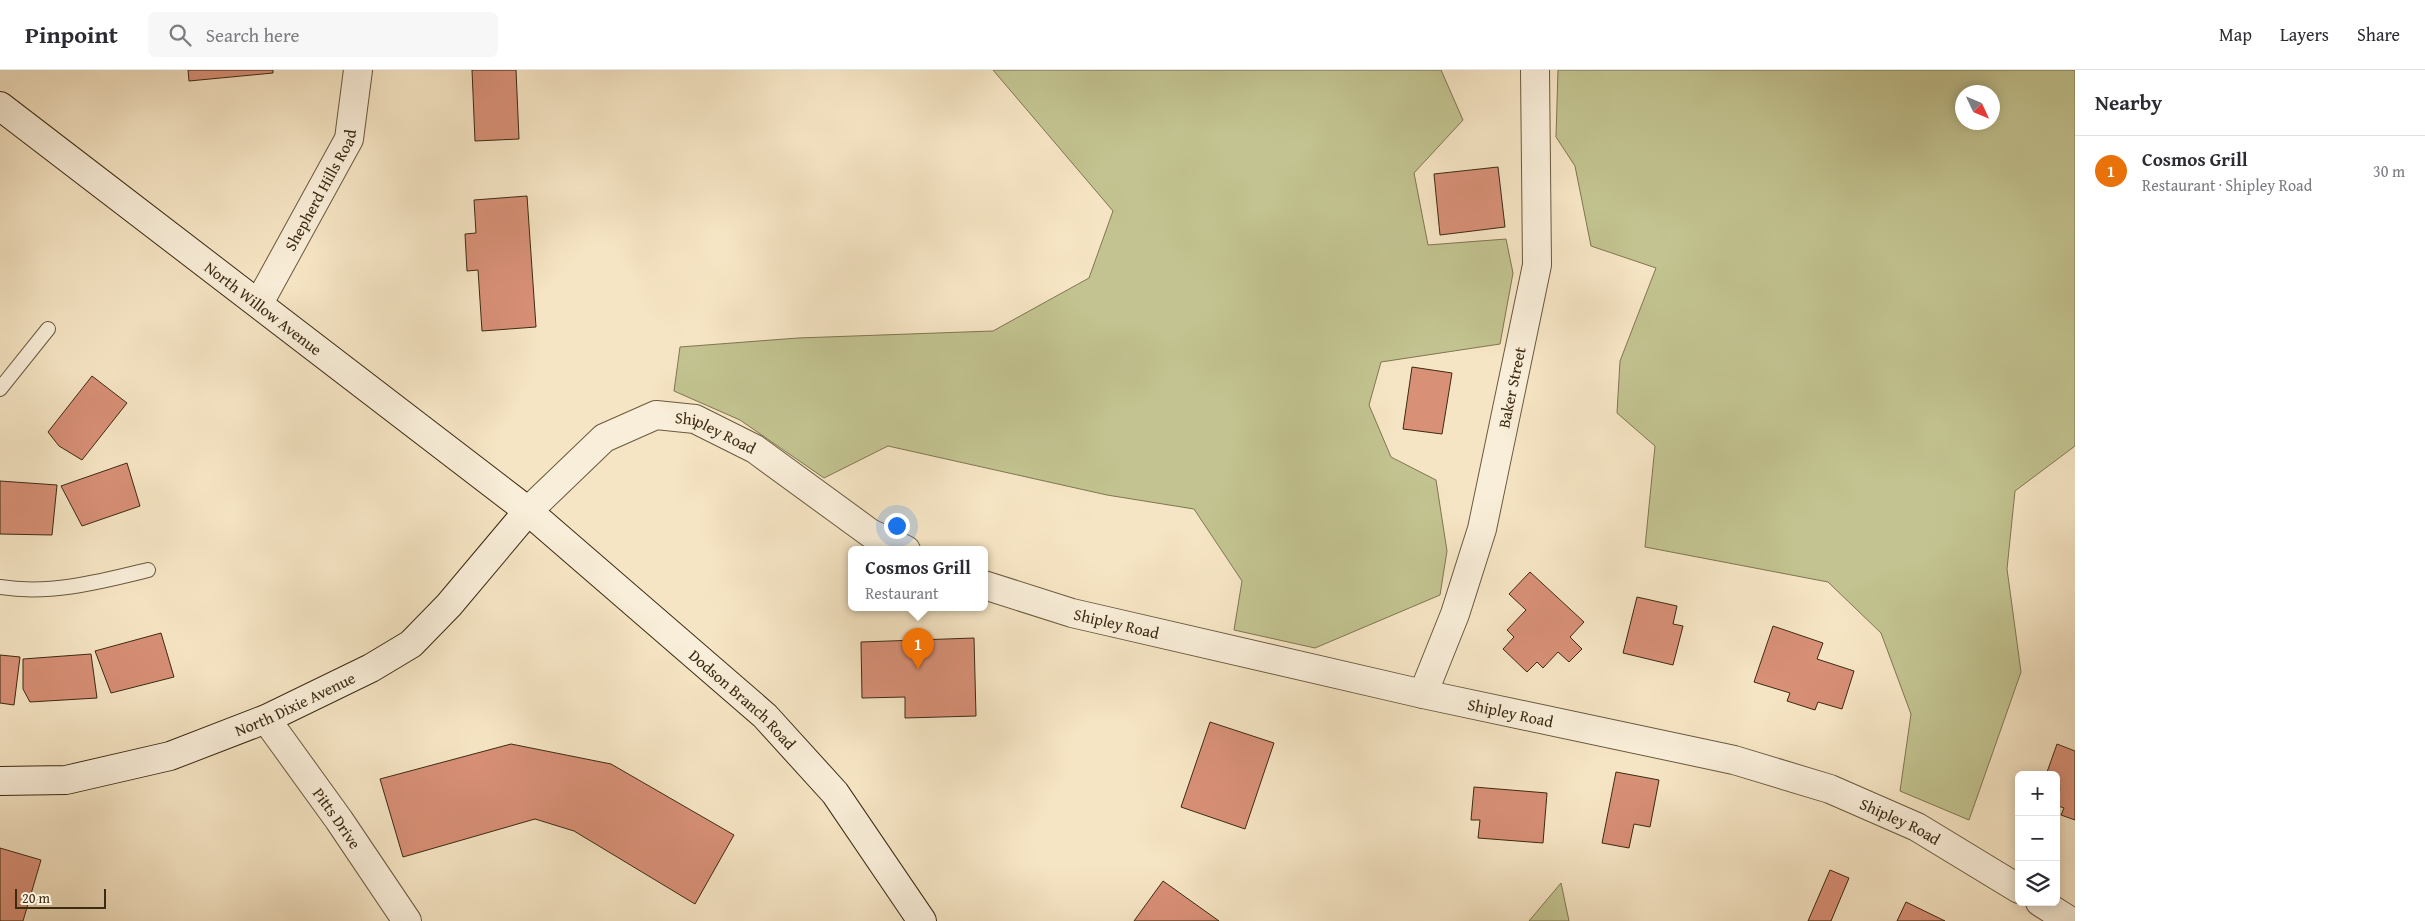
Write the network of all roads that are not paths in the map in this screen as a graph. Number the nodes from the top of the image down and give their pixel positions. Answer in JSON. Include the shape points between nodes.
{"nodes":[{"id":1,"x":358,"y":70,"type":"edge"},
{"id":2,"x":1535,"y":70,"type":"edge"},
{"id":3,"x":0,"y":106,"type":"edge"},
{"id":4,"x":259,"y":303,"type":"junction"},
{"id":5,"x":48,"y":330,"type":"dead end"},
{"id":6,"x":0,"y":389,"type":"edge"},
{"id":7,"x":528,"y":511,"type":"junction"},
{"id":8,"x":898,"y":546,"type":"edge"},
{"id":9,"x":148,"y":570,"type":"dead end"},
{"id":10,"x":988,"y":586,"type":"edge"},
{"id":11,"x":0,"y":587,"type":"edge"},
{"id":12,"x":1423,"y":694,"type":"junction"},
{"id":13,"x":266,"y":719,"type":"junction"},
{"id":14,"x":0,"y":781,"type":"edge"},
{"id":15,"x":2015,"y":887,"type":"edge"},
{"id":16,"x":2046,"y":906,"type":"edge"},
{"id":17,"x":407,"y":921,"type":"edge"},
{"id":18,"x":922,"y":921,"type":"edge"},
{"id":19,"x":2070,"y":921,"type":"edge"}],
"edges":[{"from":1,"to":4,"type":"street","name":"Shepherd Hills Road","via":[[349,139]]},
{"from":2,"to":12,"type":"street","name":"Baker Street","via":[[1537,264],[1482,529],[1455,614]]},
{"from":3,"to":4,"type":"street","name":"North Willow Avenue"},
{"from":4,"to":7,"type":"street","name":"North Willow Avenue"},
{"from":5,"to":6,"type":"lane"},
{"from":7,"to":8,"type":"street","name":"Shipley Road","via":[[604,438],[656,415],[695,419],[755,449],[870,533]]},
{"from":7,"to":13,"type":"street","name":"North Dixie Avenue","via":[[449,605],[411,644],[371,668]]},
{"from":7,"to":18,"type":"street","name":"Dodson Branch Road","via":[[765,716],[835,793]]},
{"from":9,"to":11,"type":"lane","via":[[85,585],[25,591]]},
{"from":10,"to":12,"type":"street","name":"Shipley Road","via":[[1072,614]]},
{"from":12,"to":15,"type":"street","name":"Shipley Road","via":[[1734,760],[1830,789],[1917,827]]},
{"from":13,"to":14,"type":"street","name":"North Dixie Avenue","via":[[170,756],[66,780]]},
{"from":13,"to":17,"type":"street","name":"Pitts Drive"},
{"from":16,"to":19,"type":"street"}]}
